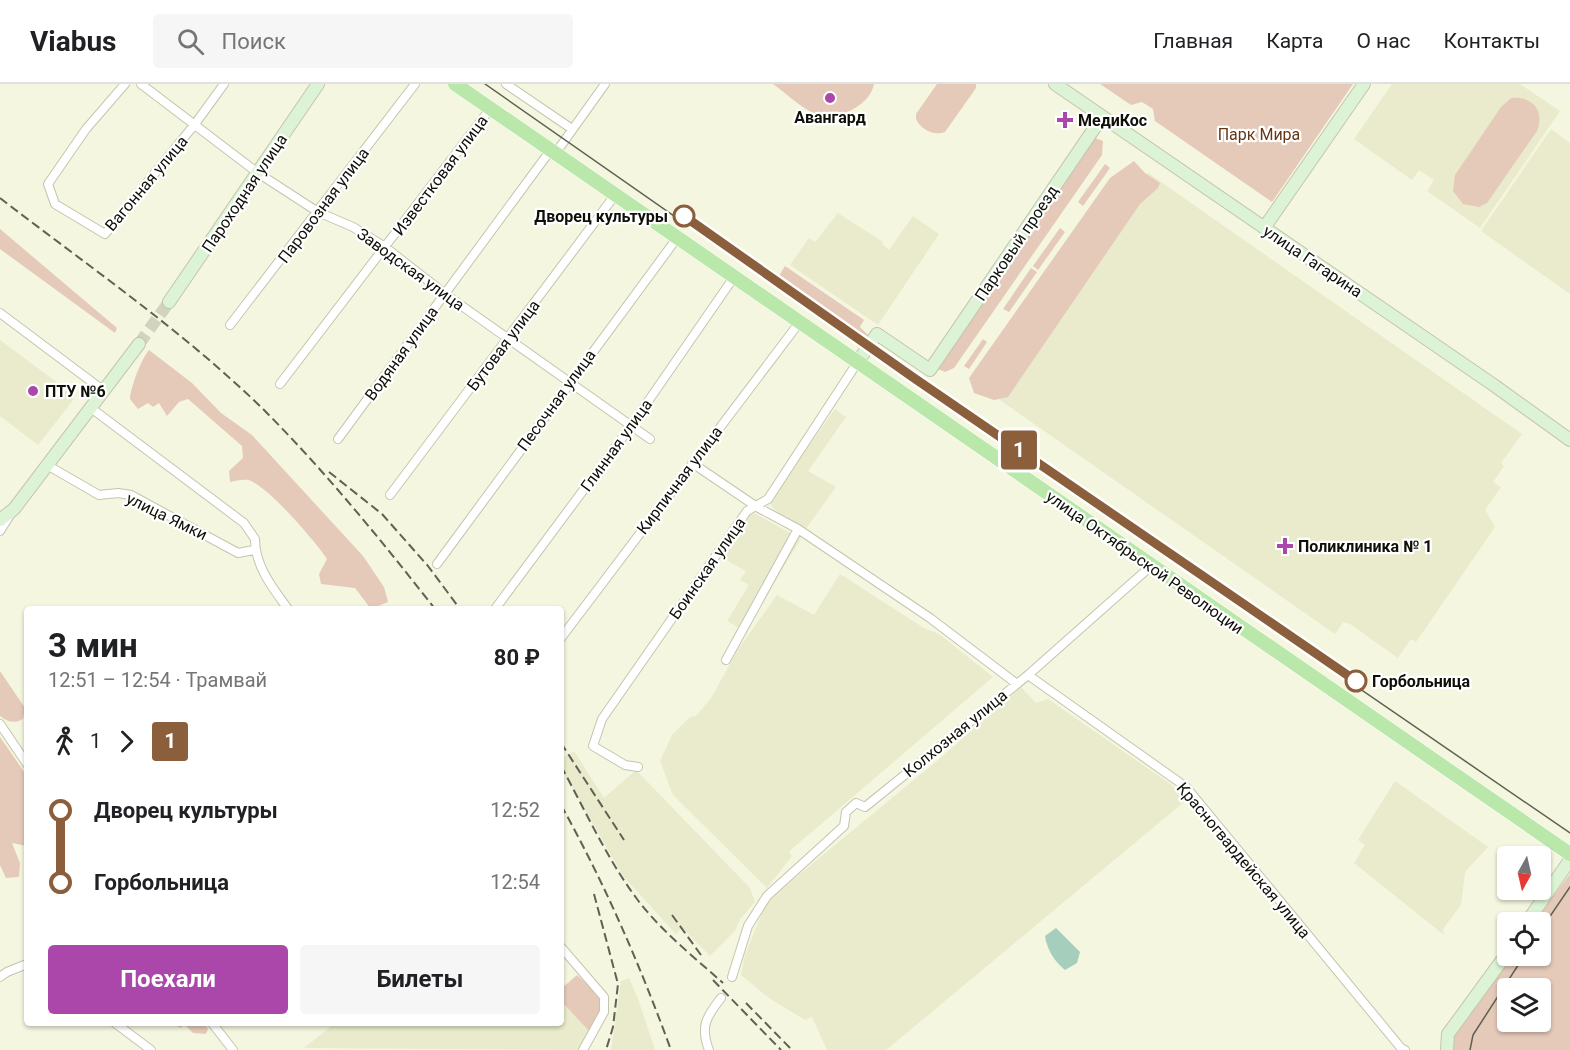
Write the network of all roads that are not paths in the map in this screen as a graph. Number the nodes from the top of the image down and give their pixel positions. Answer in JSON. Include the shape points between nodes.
{"nodes":[{"id":1,"x":125,"y":84,"type":"edge"},
{"id":2,"x":141,"y":84,"type":"edge"},
{"id":3,"x":224,"y":84,"type":"edge"},
{"id":4,"x":318,"y":84,"type":"edge"},
{"id":5,"x":415,"y":84,"type":"edge"},
{"id":6,"x":455,"y":84,"type":"edge"},
{"id":7,"x":506,"y":84,"type":"edge"},
{"id":8,"x":605,"y":84,"type":"edge"},
{"id":9,"x":1055,"y":84,"type":"edge"},
{"id":10,"x":1364,"y":84,"type":"edge"},
{"id":11,"x":490,"y":109,"type":"junction"},
{"id":12,"x":1102,"y":117,"type":"junction"},
{"id":13,"x":195,"y":124,"type":"junction"},
{"id":14,"x":572,"y":129,"type":"junction"},
{"id":15,"x":552,"y":152,"type":"junction"},
{"id":16,"x":258,"y":173,"type":"junction"},
{"id":17,"x":615,"y":195,"type":"junction"},
{"id":18,"x":318,"y":212,"type":"junction"},
{"id":19,"x":1264,"y":228,"type":"junction"},
{"id":20,"x":676,"y":238,"type":"junction"},
{"id":21,"x":385,"y":247,"type":"junction"},
{"id":22,"x":734,"y":278,"type":"junction"},
{"id":23,"x":445,"y":294,"type":"junction"},
{"id":24,"x":169,"y":302,"type":"tunnel mouth"},
{"id":25,"x":0,"y":313,"type":"edge"},
{"id":26,"x":799,"y":323,"type":"junction"},
{"id":27,"x":231,"y":325,"type":"dead end"},
{"id":28,"x":508,"y":339,"type":"junction"},
{"id":29,"x":139,"y":345,"type":"tunnel mouth"},
{"id":30,"x":857,"y":363,"type":"junction"},
{"id":31,"x":568,"y":383,"type":"junction"},
{"id":32,"x":280,"y":384,"type":"dead end"},
{"id":33,"x":104,"y":391,"type":"junction"},
{"id":34,"x":91,"y":408,"type":"junction"},
{"id":35,"x":631,"y":426,"type":"junction"},
{"id":36,"x":338,"y":439,"type":"dead end"},
{"id":37,"x":650,"y":439,"type":"dead end"},
{"id":38,"x":1570,"y":440,"type":"edge"},
{"id":39,"x":692,"y":463,"type":"junction"},
{"id":40,"x":47,"y":465,"type":"junction"},
{"id":41,"x":390,"y":495,"type":"dead end"},
{"id":42,"x":757,"y":507,"type":"junction"},
{"id":43,"x":14,"y":509,"type":"junction"},
{"id":44,"x":0,"y":520,"type":"edge"},
{"id":45,"x":798,"y":529,"type":"junction"},
{"id":46,"x":0,"y":531,"type":"edge"},
{"id":47,"x":254,"y":550,"type":"junction"},
{"id":48,"x":437,"y":564,"type":"dead end"},
{"id":49,"x":1151,"y":566,"type":"junction"},
{"id":50,"x":286,"y":606,"type":"edge"},
{"id":51,"x":497,"y":606,"type":"edge"},
{"id":52,"x":564,"y":634,"type":"edge"},
{"id":53,"x":726,"y":660,"type":"dead end"},
{"id":54,"x":1028,"y":675,"type":"junction"},
{"id":55,"x":1017,"y":684,"type":"junction"},
{"id":56,"x":0,"y":724,"type":"edge"},
{"id":57,"x":24,"y":760,"type":"edge"},
{"id":58,"x":638,"y":766,"type":"dead end"},
{"id":59,"x":1570,"y":854,"type":"edge"},
{"id":60,"x":1570,"y":860,"type":"edge"},
{"id":61,"x":1534,"y":912,"type":"edge"},
{"id":62,"x":564,"y":950,"type":"edge"},
{"id":63,"x":24,"y":965,"type":"edge"},
{"id":64,"x":1497,"y":966,"type":"edge"},
{"id":65,"x":0,"y":977,"type":"edge"},
{"id":66,"x":732,"y":977,"type":"dead end"},
{"id":67,"x":721,"y":998,"type":"dead end"},
{"id":68,"x":119,"y":1026,"type":"edge"},
{"id":69,"x":214,"y":1026,"type":"edge"},
{"id":70,"x":151,"y":1050,"type":"edge"},
{"id":71,"x":233,"y":1050,"type":"edge"},
{"id":72,"x":583,"y":1050,"type":"edge"},
{"id":73,"x":709,"y":1050,"type":"edge"},
{"id":74,"x":1406,"y":1050,"type":"edge"},
{"id":75,"x":1447,"y":1050,"type":"edge"}],
"edges":[{"from":1,"to":13,"type":"street","name":"Вагонная улица","via":[[48,184],[55,204],[105,234]]},
{"from":2,"to":13,"type":"street","name":"Заводская улица"},
{"from":3,"to":13,"type":"street","name":"Вагонная улица"},
{"from":4,"to":16,"type":"street","name":"Пароходная улица"},
{"from":5,"to":18,"type":"street","name":"Паровозная улица"},
{"from":6,"to":11,"type":"main road","name":"улица Октябрьской Революции"},
{"from":7,"to":14,"type":"street"},
{"from":8,"to":14,"type":"street","name":"Водяная улица"},
{"from":9,"to":12,"type":"street","name":"улица Гагарина"},
{"from":10,"to":19,"type":"street"},
{"from":11,"to":15,"type":"main road","name":"улица Октябрьской Революции"},
{"from":11,"to":21,"type":"street","name":"Известковая улица"},
{"from":12,"to":19,"type":"street","name":"улица Гагарина"},
{"from":12,"to":30,"type":"street","name":"Парковый проезд","via":[[930,370],[877,334]]},
{"from":13,"to":16,"type":"street","name":"Заводская улица"},
{"from":14,"to":15,"type":"street","name":"Водяная улица"},
{"from":15,"to":17,"type":"main road","name":"улица Октябрьской Революции"},
{"from":15,"to":23,"type":"street","name":"Водяная улица"},
{"from":16,"to":18,"type":"street","name":"Заводская улица"},
{"from":16,"to":24,"type":"street","name":"Пароходная улица"},
{"from":17,"to":20,"type":"main road","name":"улица Октябрьской Революции"},
{"from":17,"to":28,"type":"street","name":"Бутовая улица"},
{"from":18,"to":21,"type":"street","name":"Заводская улица"},
{"from":18,"to":27,"type":"street","name":"Паровозная улица"},
{"from":19,"to":38,"type":"street","name":"улица Гагарина"},
{"from":20,"to":22,"type":"main road","name":"улица Октябрьской Революции"},
{"from":20,"to":31,"type":"street","name":"Песочная улица"},
{"from":21,"to":23,"type":"street","name":"Заводская улица"},
{"from":21,"to":32,"type":"street","name":"Известковая улица"},
{"from":22,"to":26,"type":"main road","name":"улица Октябрьской Революции"},
{"from":22,"to":35,"type":"street","name":"Глинная улица"},
{"from":23,"to":28,"type":"street","name":"Заводская улица"},
{"from":23,"to":36,"type":"street","name":"Водяная улица"},
{"from":25,"to":33,"type":"street"},
{"from":26,"to":30,"type":"main road","name":"улица Октябрьской Революции"},
{"from":26,"to":39,"type":"street","name":"Кирпичная улица"},
{"from":28,"to":31,"type":"street","name":"Заводская улица"},
{"from":28,"to":41,"type":"street","name":"Бутовая улица"},
{"from":29,"to":33,"type":"street"},
{"from":30,"to":42,"type":"street","name":"Боинская улица","via":[[768,499]]},
{"from":30,"to":49,"type":"main road","name":"улица Октябрьской Революции"},
{"from":31,"to":35,"type":"street","name":"Заводская улица"},
{"from":31,"to":48,"type":"street","name":"Песочная улица"},
{"from":33,"to":34,"type":"street"},
{"from":34,"to":40,"type":"street"},
{"from":34,"to":47,"type":"street","name":"улица Ямки","via":[[244,523],[255,539]]},
{"from":35,"to":37,"type":"street","name":"Заводская улица"},
{"from":35,"to":51,"type":"street","name":"Глинная улица"},
{"from":39,"to":42,"type":"street"},
{"from":39,"to":52,"type":"street","name":"Кирпичная улица"},
{"from":40,"to":43,"type":"street"},
{"from":40,"to":47,"type":"street","name":"улица Ямки","via":[[99,495],[131,495],[238,553]]},
{"from":42,"to":45,"type":"street"},
{"from":42,"to":58,"type":"street","name":"Боинская улица","via":[[747,511],[602,719],[593,746],[625,765]]},
{"from":43,"to":44,"type":"street"},
{"from":43,"to":46,"type":"street"},
{"from":45,"to":53,"type":"street"},
{"from":45,"to":55,"type":"street","via":[[930,618]]},
{"from":47,"to":50,"type":"street","name":"улица Ямки"},
{"from":49,"to":54,"type":"street","name":"Колхозная улица"},
{"from":49,"to":59,"type":"main road","name":"улица Октябрьской Революции"},
{"from":54,"to":55,"type":"street","name":"Колхозная улица"},
{"from":54,"to":74,"type":"street","name":"Красногвардейская улица","via":[[1186,787]]},
{"from":55,"to":66,"type":"street","name":"Колхозная улица","via":[[865,807],[856,803],[846,812],[844,826],[766,896],[748,926]]},
{"from":56,"to":57,"type":"street"},
{"from":60,"to":61,"type":"street"},
{"from":62,"to":72,"type":"street","via":[[604,997],[604,1012]]},
{"from":63,"to":65,"type":"street"},
{"from":64,"to":75,"type":"street","via":[[1448,1034]]},
{"from":67,"to":73,"type":"street","via":[[708,1015],[703,1035]]},
{"from":68,"to":70,"type":"street"},
{"from":69,"to":71,"type":"street"}]}
